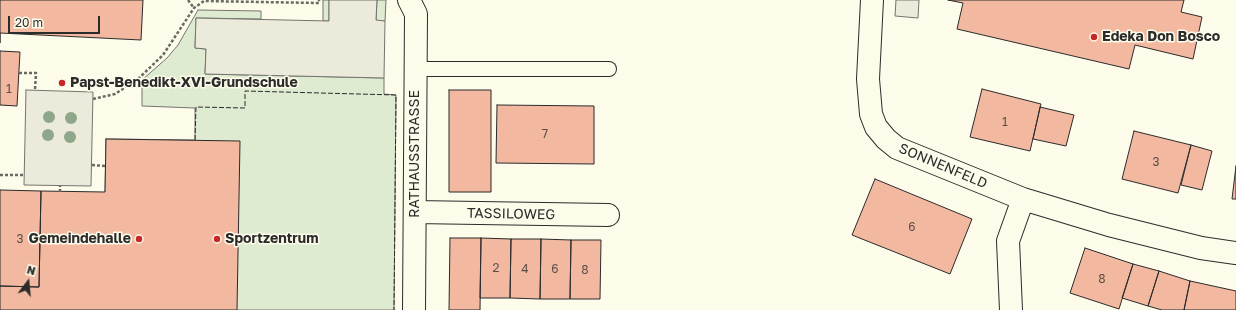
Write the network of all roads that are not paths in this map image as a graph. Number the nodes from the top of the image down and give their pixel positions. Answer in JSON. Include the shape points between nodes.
{"nodes":[{"id":1,"x":409,"y":0,"type":"edge"},
{"id":2,"x":872,"y":0,"type":"edge"},
{"id":3,"x":416,"y":68,"type":"junction"},
{"id":4,"x":609,"y":69,"type":"dead end"},
{"id":5,"x":1023,"y":199,"type":"junction"},
{"id":6,"x":415,"y":212,"type":"junction"},
{"id":7,"x":608,"y":215,"type":"dead end"},
{"id":8,"x":1236,"y":253,"type":"edge"},
{"id":9,"x":414,"y":310,"type":"edge"},
{"id":10,"x":1011,"y":310,"type":"edge"}],
"edges":[{"from":1,"to":3,"type":"street","name":"RATHAUSSTRASSE","via":[[416,14]]},
{"from":2,"to":5,"type":"street","name":"SONNENFELD","via":[[868,79],[871,114],[876,127],[897,148]]},
{"from":3,"to":4,"type":"lane"},
{"from":3,"to":6,"type":"street","name":"RATHAUSSTRASSE"},
{"from":5,"to":8,"type":"street","name":"SONNENFELD","via":[[1109,225],[1201,248]]},
{"from":5,"to":10,"type":"street","via":[[1008,241]]},
{"from":6,"to":7,"type":"street","name":"TASSILOWEG"},
{"from":6,"to":9,"type":"street","name":"RATHAUSSTRASSE"}]}
